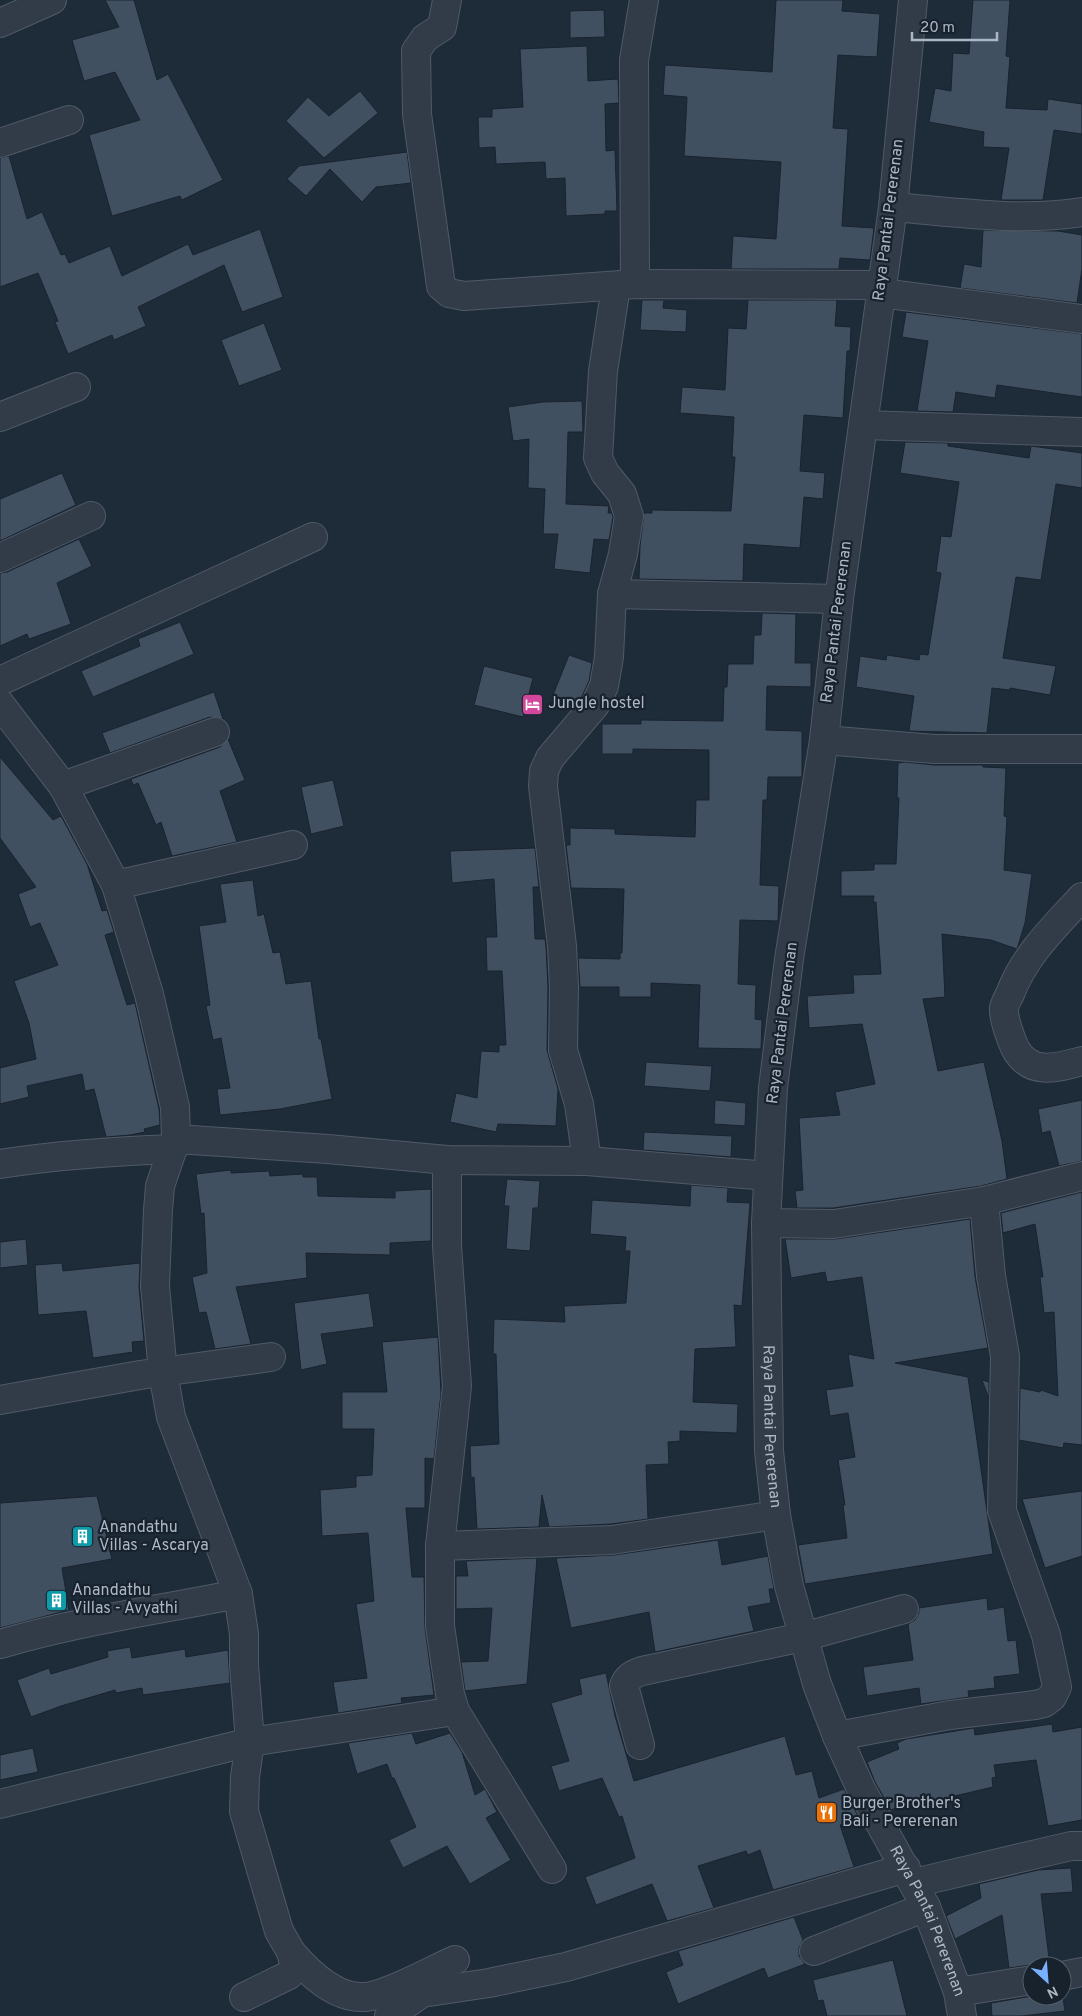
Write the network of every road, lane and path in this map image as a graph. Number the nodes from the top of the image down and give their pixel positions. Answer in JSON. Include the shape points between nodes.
{"nodes":[{"id":1,"x":52,"y":0,"type":"edge"},
{"id":2,"x":447,"y":0,"type":"edge"},
{"id":3,"x":644,"y":0,"type":"edge"},
{"id":4,"x":913,"y":0,"type":"edge"},
{"id":5,"x":0,"y":23,"type":"edge"},
{"id":6,"x":69,"y":120,"type":"dead end"},
{"id":7,"x":0,"y":143,"type":"edge"},
{"id":8,"x":892,"y":207,"type":"junction"},
{"id":9,"x":1082,"y":212,"type":"edge"},
{"id":10,"x":626,"y":285,"type":"junction"},
{"id":11,"x":881,"y":289,"type":"junction"},
{"id":12,"x":1082,"y":319,"type":"edge"},
{"id":13,"x":76,"y":387,"type":"dead end"},
{"id":14,"x":0,"y":417,"type":"edge"},
{"id":15,"x":863,"y":425,"type":"junction"},
{"id":16,"x":1082,"y":432,"type":"edge"},
{"id":17,"x":91,"y":516,"type":"dead end"},
{"id":18,"x":313,"y":537,"type":"dead end"},
{"id":19,"x":0,"y":558,"type":"edge"},
{"id":20,"x":612,"y":594,"type":"junction"},
{"id":21,"x":839,"y":599,"type":"junction"},
{"id":22,"x":0,"y":681,"type":"edge"},
{"id":23,"x":0,"y":704,"type":"edge"},
{"id":24,"x":216,"y":732,"type":"dead end"},
{"id":25,"x":824,"y":740,"type":"junction"},
{"id":26,"x":1082,"y":749,"type":"edge"},
{"id":27,"x":63,"y":786,"type":"junction"},
{"id":28,"x":293,"y":845,"type":"dead end"},
{"id":29,"x":116,"y":885,"type":"junction"},
{"id":30,"x":1082,"y":897,"type":"edge"},
{"id":31,"x":1082,"y":1062,"type":"edge"},
{"id":32,"x":175,"y":1144,"type":"junction"},
{"id":33,"x":446,"y":1160,"type":"junction"},
{"id":34,"x":587,"y":1161,"type":"junction"},
{"id":35,"x":0,"y":1164,"type":"edge"},
{"id":36,"x":768,"y":1176,"type":"junction"},
{"id":37,"x":1082,"y":1176,"type":"edge"},
{"id":38,"x":984,"y":1201,"type":"junction"},
{"id":39,"x":766,"y":1223,"type":"junction"},
{"id":40,"x":272,"y":1358,"type":"dead end"},
{"id":41,"x":162,"y":1372,"type":"junction"},
{"id":42,"x":0,"y":1400,"type":"edge"},
{"id":43,"x":776,"y":1516,"type":"junction"},
{"id":44,"x":440,"y":1546,"type":"junction"},
{"id":45,"x":238,"y":1594,"type":"junction"},
{"id":46,"x":904,"y":1609,"type":"dead end"},
{"id":47,"x":803,"y":1637,"type":"junction"},
{"id":48,"x":0,"y":1644,"type":"edge"},
{"id":49,"x":455,"y":1711,"type":"junction"},
{"id":50,"x":837,"y":1736,"type":"junction"},
{"id":51,"x":250,"y":1742,"type":"junction"},
{"id":52,"x":640,"y":1745,"type":"dead end"},
{"id":53,"x":0,"y":1804,"type":"edge"},
{"id":54,"x":1082,"y":1846,"type":"edge"},
{"id":55,"x":552,"y":1869,"type":"dead end"},
{"id":56,"x":910,"y":1875,"type":"junction"},
{"id":57,"x":926,"y":1907,"type":"junction"},
{"id":58,"x":814,"y":1951,"type":"dead end"},
{"id":59,"x":291,"y":1952,"type":"junction"},
{"id":60,"x":455,"y":1960,"type":"dead end"},
{"id":61,"x":1022,"y":1983,"type":"edge"},
{"id":62,"x":244,"y":1997,"type":"dead end"},
{"id":63,"x":960,"y":2004,"type":"edge"},
{"id":64,"x":389,"y":2016,"type":"edge"}],
"edges":[{"from":1,"to":5,"type":"street"},
{"from":2,"to":10,"type":"street","via":[[442,27],[425,38],[416,51],[417,114],[441,286],[449,293],[464,296]]},
{"from":3,"to":10,"type":"street","via":[[634,60]]},
{"from":4,"to":8,"type":"street","name":"Raya Pantai Pererenan"},
{"from":6,"to":7,"type":"street"},
{"from":8,"to":9,"type":"street","via":[[1020,216]]},
{"from":8,"to":11,"type":"street","name":"Raya Pantai Pererenan"},
{"from":10,"to":11,"type":"street"},
{"from":10,"to":20,"type":"street","via":[[603,372],[598,458],[622,494],[629,516]]},
{"from":11,"to":12,"type":"street"},
{"from":11,"to":15,"type":"street","name":"Raya Pantai Pererenan"},
{"from":13,"to":14,"type":"street"},
{"from":15,"to":16,"type":"street"},
{"from":15,"to":21,"type":"street","name":"Raya Pantai Pererenan"},
{"from":17,"to":19,"type":"street"},
{"from":18,"to":22,"type":"street"},
{"from":20,"to":21,"type":"street"},
{"from":20,"to":34,"type":"street","via":[[604,686],[596,704],[550,758],[544,771],[543,786],[562,946],[563,1050],[579,1104]]},
{"from":21,"to":25,"type":"street","name":"Raya Pantai Pererenan"},
{"from":23,"to":27,"type":"street"},
{"from":24,"to":27,"type":"street"},
{"from":25,"to":26,"type":"street","via":[[934,748]]},
{"from":25,"to":36,"type":"street","name":"Raya Pantai Pererenan","via":[[789,959],[773,1088]]},
{"from":27,"to":29,"type":"street"},
{"from":28,"to":29,"type":"street"},
{"from":29,"to":32,"type":"street","via":[[149,994],[175,1107]]},
{"from":30,"to":31,"type":"street","via":[[1037,947],[1014,982],[1004,1008],[1010,1038],[1021,1059],[1037,1068]]},
{"from":32,"to":33,"type":"street","via":[[328,1149]]},
{"from":32,"to":35,"type":"street"},
{"from":32,"to":41,"type":"street","via":[[160,1186],[158,1210],[155,1286]]},
{"from":33,"to":34,"type":"street"},
{"from":33,"to":44,"type":"street","via":[[447,1246],[457,1386]]},
{"from":34,"to":36,"type":"street"},
{"from":36,"to":39,"type":"street","name":"Raya Pantai Pererenan"},
{"from":37,"to":38,"type":"street"},
{"from":38,"to":39,"type":"street","via":[[834,1224]]},
{"from":38,"to":50,"type":"street","via":[[991,1276],[1005,1356],[1002,1511],[1046,1635],[1057,1687],[1044,1703],[950,1715]]},
{"from":39,"to":43,"type":"street","name":"Raya Pantai Pererenan","via":[[769,1451]]},
{"from":40,"to":41,"type":"street"},
{"from":41,"to":42,"type":"street"},
{"from":41,"to":45,"type":"street","via":[[171,1417]]},
{"from":43,"to":44,"type":"street","via":[[612,1540]]},
{"from":43,"to":47,"type":"street","name":"Raya Pantai Pererenan","via":[[789,1586]]},
{"from":44,"to":49,"type":"street","via":[[440,1626]]},
{"from":45,"to":48,"type":"street","via":[[83,1623]]},
{"from":45,"to":51,"type":"street","via":[[244,1634]]},
{"from":46,"to":47,"type":"street"},
{"from":47,"to":50,"type":"street","name":"Raya Pantai Pererenan"},
{"from":47,"to":52,"type":"street","via":[[631,1675],[624,1686]]},
{"from":49,"to":51,"type":"street"},
{"from":49,"to":55,"type":"street"},
{"from":50,"to":56,"type":"street","name":"Raya Pantai Pererenan","via":[[861,1789]]},
{"from":51,"to":53,"type":"street"},
{"from":51,"to":59,"type":"street","via":[[244,1811],[279,1931]]},
{"from":54,"to":56,"type":"street"},
{"from":56,"to":57,"type":"street","name":"Raya Pantai Pererenan"},
{"from":56,"to":64,"type":"street","via":[[566,1967],[422,1993]]},
{"from":57,"to":58,"type":"street"},
{"from":57,"to":63,"type":"street","name":"Raya Pantai Pererenan"},
{"from":59,"to":60,"type":"street","via":[[320,1981],[344,1993],[365,1997],[384,1992]]},
{"from":59,"to":62,"type":"street","via":[[294,1969],[289,1975]]},
{"from":61,"to":63,"type":"street"}]}
